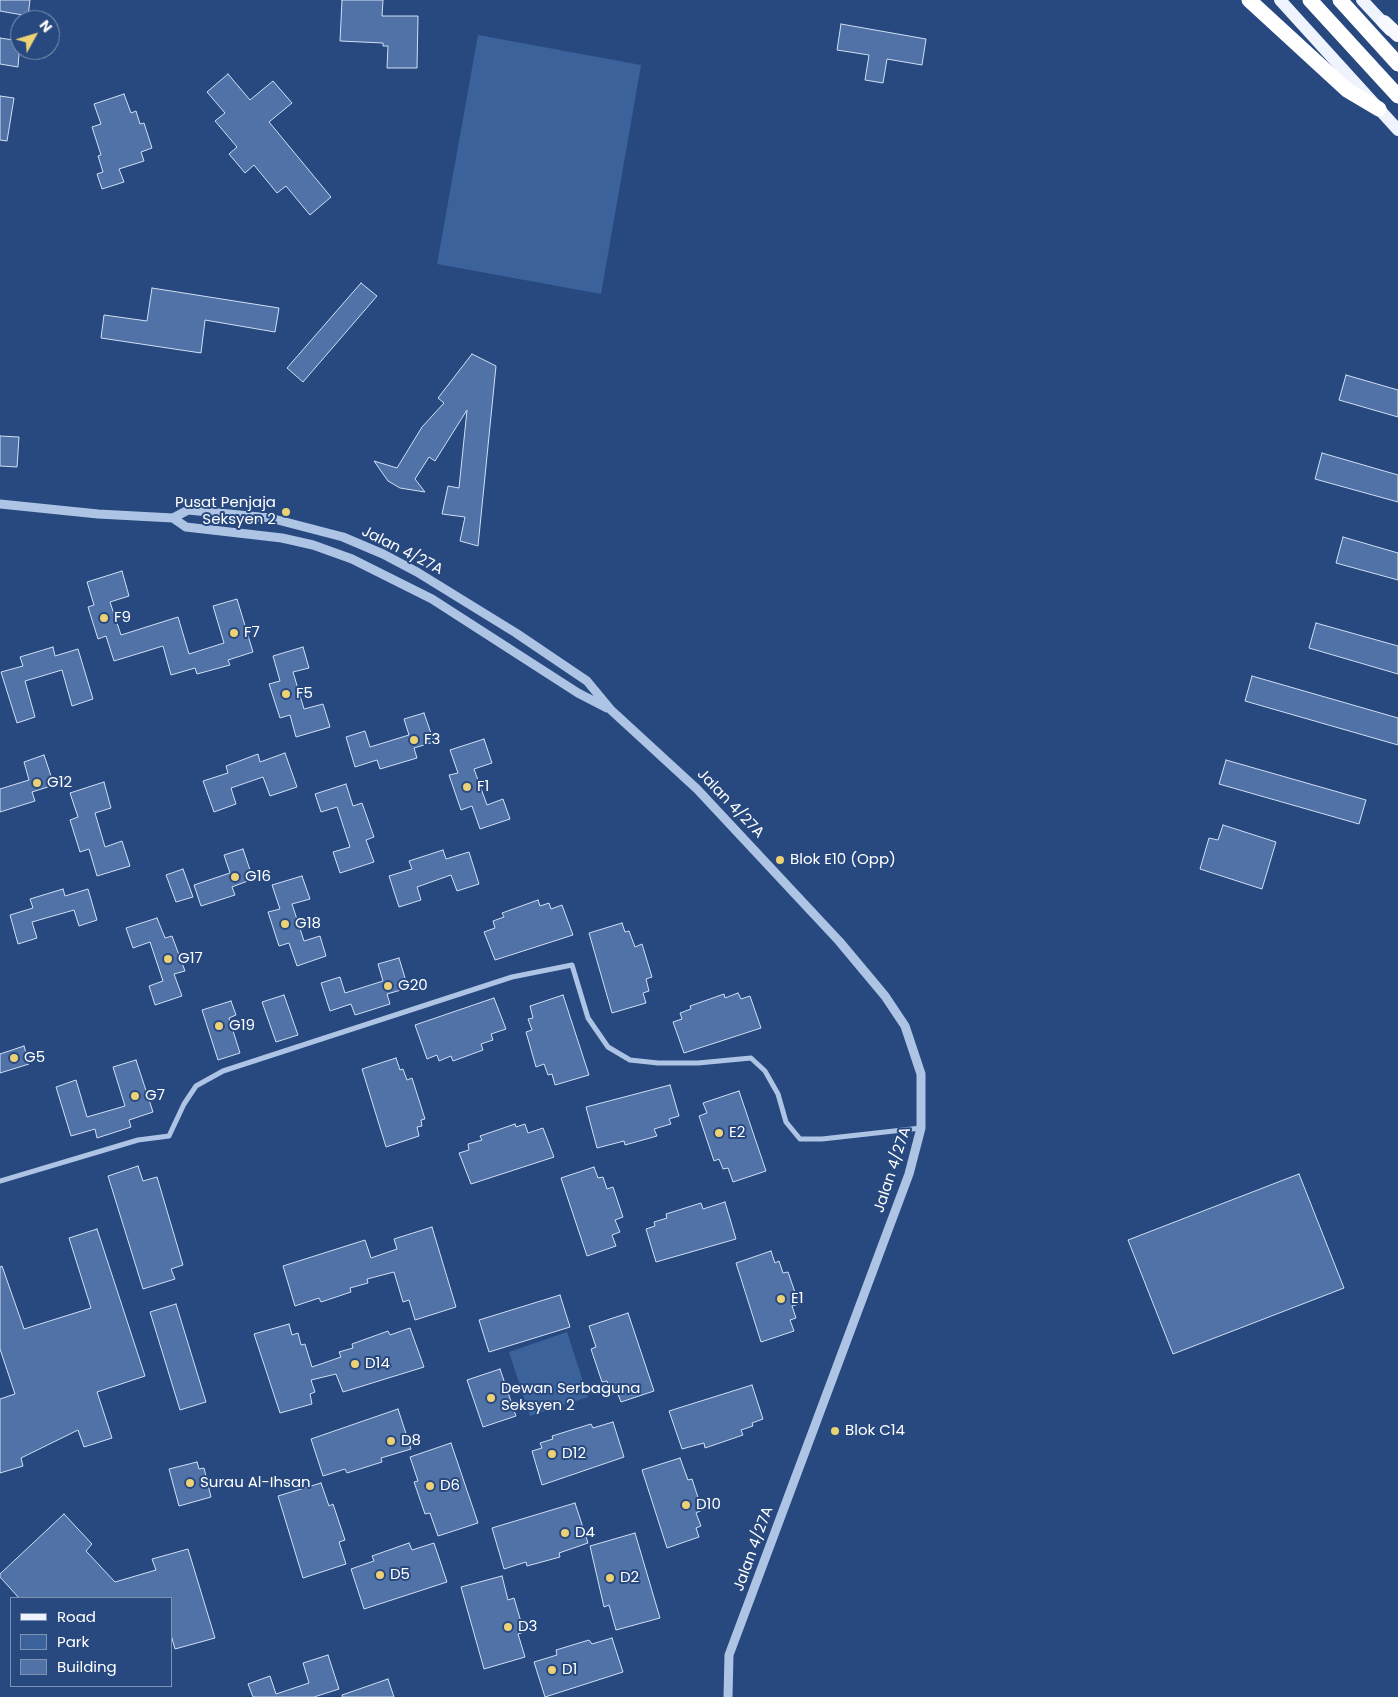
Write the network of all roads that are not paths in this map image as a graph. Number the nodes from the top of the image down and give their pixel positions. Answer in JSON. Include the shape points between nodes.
{"nodes":[{"id":1,"x":1249,"y":0,"type":"edge"},
{"id":2,"x":1280,"y":0,"type":"edge"},
{"id":3,"x":1310,"y":0,"type":"edge"},
{"id":4,"x":1340,"y":0,"type":"edge"},
{"id":5,"x":1362,"y":0,"type":"edge"},
{"id":6,"x":1384,"y":22,"type":"junction"},
{"id":7,"x":1398,"y":35,"type":"edge"},
{"id":8,"x":1398,"y":39,"type":"edge"},
{"id":9,"x":1398,"y":64,"type":"edge"},
{"id":10,"x":1398,"y":96,"type":"edge"},
{"id":11,"x":1379,"y":109,"type":"junction"},
{"id":12,"x":1398,"y":130,"type":"edge"},
{"id":13,"x":0,"y":504,"type":"edge"},
{"id":14,"x":173,"y":518,"type":"junction"},
{"id":15,"x":611,"y":710,"type":"junction"},
{"id":16,"x":922,"y":1128,"type":"junction"},
{"id":17,"x":0,"y":1181,"type":"edge"},
{"id":18,"x":728,"y":1697,"type":"edge"}],
"edges":[{"from":1,"to":11,"type":"highway","via":[[1347,90]]},
{"from":2,"to":11,"type":"main road"},
{"from":3,"to":10,"type":"highway"},
{"from":4,"to":9,"type":"highway"},
{"from":5,"to":6,"type":"main road"},
{"from":6,"to":7,"type":"highway"},
{"from":6,"to":8,"type":"main road"},
{"from":11,"to":12,"type":"main road"},
{"from":13,"to":14,"type":"street","name":"Jalan 4/27A"},
{"from":14,"to":15,"type":"street","name":"Jalan 4/27A","via":[[186,527],[282,538],[352,559],[432,599],[578,693]]},
{"from":14,"to":15,"type":"street","name":"Jalan 4/27A","via":[[188,510],[262,517],[337,535],[383,554],[442,587],[587,681]]},
{"from":15,"to":16,"type":"street","name":"Jalan 4/27A","via":[[696,788],[849,952],[885,996],[904,1026],[921,1074]]},
{"from":16,"to":17,"type":"street","via":[[800,1139],[786,1122],[778,1094],[765,1071],[751,1058],[698,1063],[630,1060],[608,1047],[588,1018],[572,965],[512,977],[223,1072],[196,1086],[169,1136],[138,1140]]},
{"from":16,"to":18,"type":"street","name":"Jalan 4/27A","via":[[909,1174],[729,1655]]}]}
